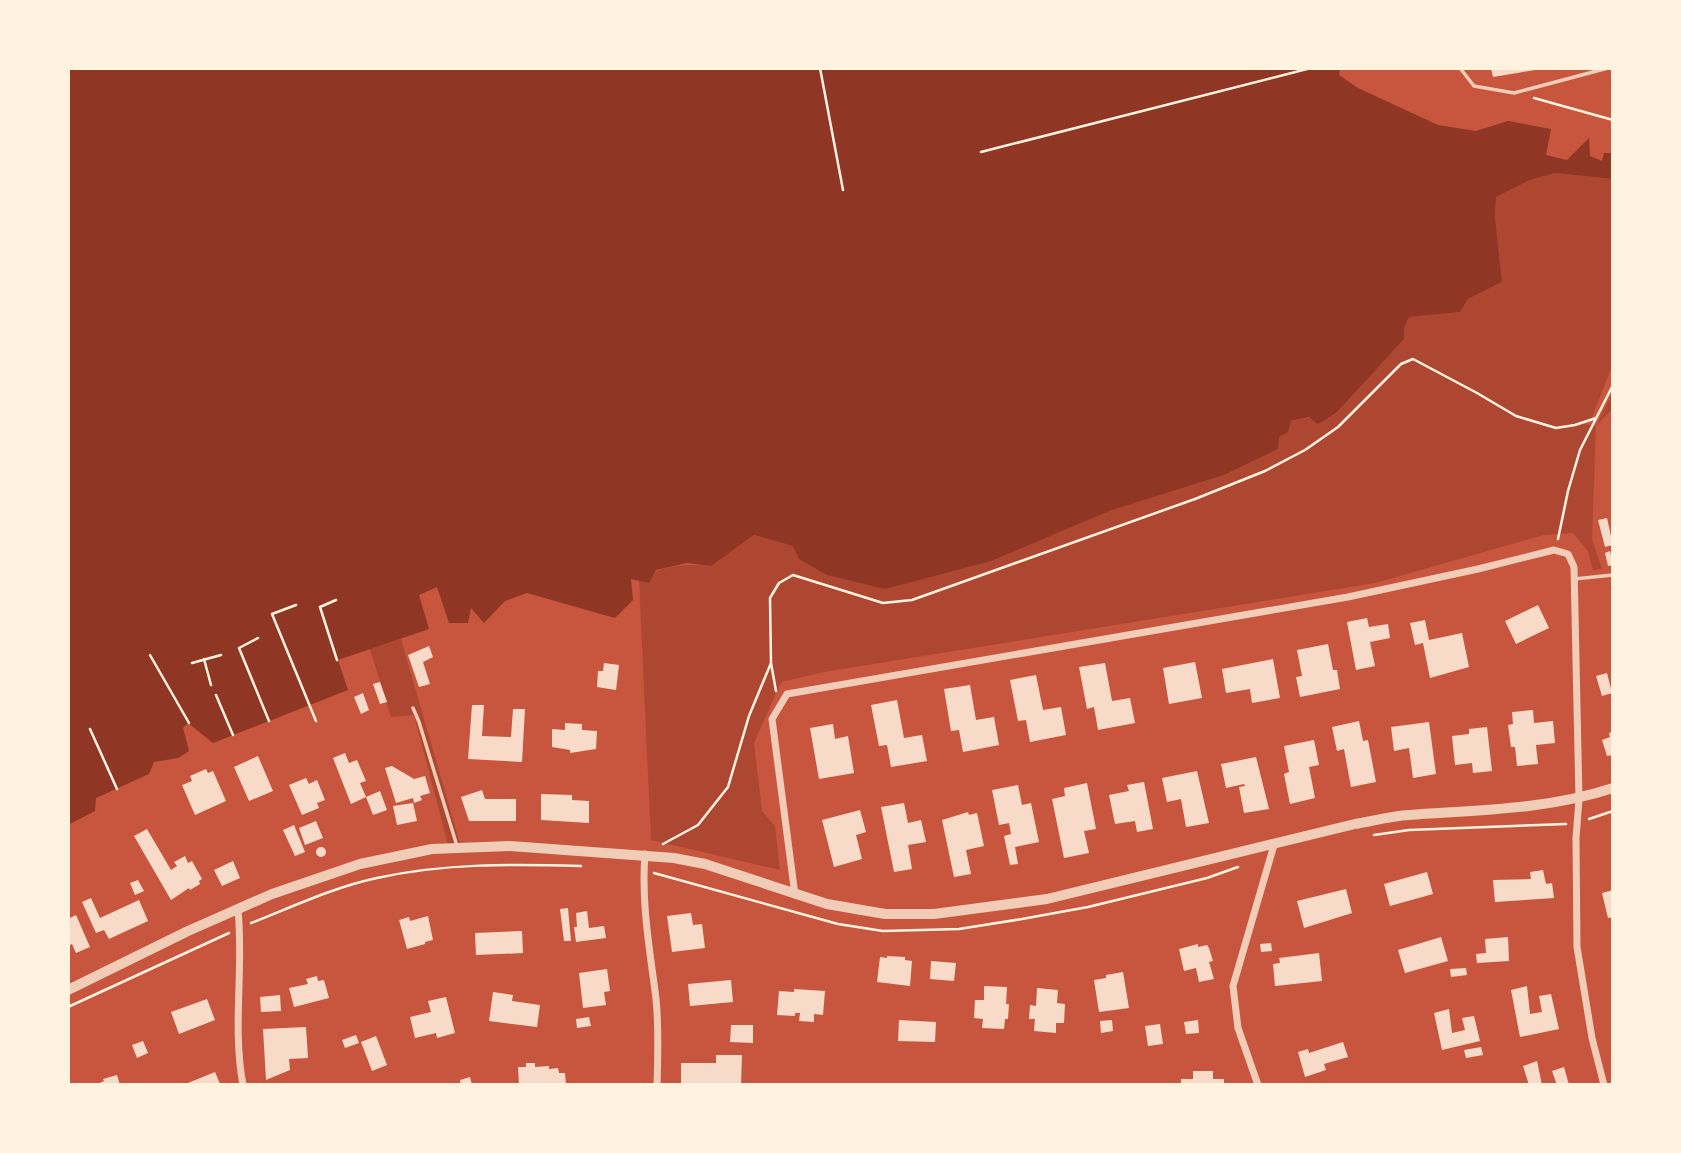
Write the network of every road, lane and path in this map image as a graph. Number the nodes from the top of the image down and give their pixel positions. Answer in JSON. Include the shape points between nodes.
{"nodes":[{"id":1,"x":820,"y":68,"type":"edge"},
{"id":2,"x":1311,"y":68,"type":"edge"},
{"id":3,"x":1460,"y":68,"type":"edge"},
{"id":4,"x":1608,"y":68,"type":"edge"},
{"id":5,"x":1514,"y":93,"type":"junction"},
{"id":6,"x":1613,"y":120,"type":"edge"},
{"id":7,"x":981,"y":152,"type":"dead end"},
{"id":8,"x":843,"y":190,"type":"dead end"},
{"id":9,"x":1613,"y":385,"type":"edge"},
{"id":10,"x":1596,"y":418,"type":"junction"},
{"id":11,"x":1554,"y":550,"type":"junction"},
{"id":12,"x":1613,"y":575,"type":"edge"},
{"id":13,"x":1574,"y":579,"type":"junction"},
{"id":14,"x":335,"y":600,"type":"dead end"},
{"id":15,"x":296,"y":605,"type":"dead end"},
{"id":16,"x":258,"y":638,"type":"dead end"},
{"id":17,"x":220,"y":655,"type":"dead end"},
{"id":18,"x":150,"y":656,"type":"dead end"},
{"id":19,"x":204,"y":660,"type":"junction"},
{"id":20,"x":337,"y":660,"type":"dead end"},
{"id":21,"x":192,"y":663,"type":"dead end"},
{"id":22,"x":771,"y":663,"type":"junction"},
{"id":23,"x":211,"y":685,"type":"dead end"},
{"id":24,"x":216,"y":695,"type":"dead end"},
{"id":25,"x":413,"y":708,"type":"dead end"},
{"id":26,"x":779,"y":708,"type":"junction"},
{"id":27,"x":269,"y":721,"type":"dead end"},
{"id":28,"x":316,"y":721,"type":"dead end"},
{"id":29,"x":189,"y":723,"type":"dead end"},
{"id":30,"x":90,"y":729,"type":"dead end"},
{"id":31,"x":233,"y":735,"type":"dead end"},
{"id":32,"x":1613,"y":788,"type":"edge"},
{"id":33,"x":117,"y":789,"type":"dead end"},
{"id":34,"x":1579,"y":799,"type":"junction"},
{"id":35,"x":1613,"y":811,"type":"edge"},
{"id":36,"x":1577,"y":824,"type":"junction"},
{"id":37,"x":1369,"y":836,"type":"dead end"},
{"id":38,"x":1274,"y":845,"type":"junction"},
{"id":39,"x":457,"y":847,"type":"junction"},
{"id":40,"x":645,"y":854,"type":"junction"},
{"id":41,"x":591,"y":866,"type":"dead end"},
{"id":42,"x":1243,"y":866,"type":"dead end"},
{"id":43,"x":643,"y":871,"type":"junction"},
{"id":44,"x":795,"y":895,"type":"junction"},
{"id":45,"x":238,"y":910,"type":"junction"},
{"id":46,"x":240,"y":927,"type":"junction"},
{"id":47,"x":68,"y":990,"type":"edge"},
{"id":48,"x":68,"y":1007,"type":"edge"},
{"id":49,"x":243,"y":1085,"type":"edge"},
{"id":50,"x":657,"y":1085,"type":"edge"},
{"id":51,"x":1258,"y":1085,"type":"edge"},
{"id":52,"x":1604,"y":1085,"type":"edge"}],
"edges":[{"from":1,"to":8,"type":"path"},
{"from":2,"to":7,"type":"path"},
{"from":3,"to":5,"type":"lane","via":[[1474,86]]},
{"from":4,"to":5,"type":"lane"},
{"from":5,"to":6,"type":"path"},
{"from":9,"to":10,"type":"path"},
{"from":10,"to":11,"type":"path","via":[[1580,450]]},
{"from":10,"to":22,"type":"path","via":[[1556,428],[1516,416],[1413,359],[1401,364],[1338,427],[1265,471],[912,600],[883,603],[793,575],[779,583],[770,598]]},
{"from":11,"to":13,"type":"street","via":[[1568,554]]},
{"from":11,"to":26,"type":"street","via":[[1348,597],[788,694]]},
{"from":12,"to":13,"type":"lane"},
{"from":13,"to":34,"type":"street"},
{"from":14,"to":20,"type":"path","via":[[320,607]]},
{"from":15,"to":28,"type":"path","via":[[272,614]]},
{"from":16,"to":27,"type":"path","via":[[239,648]]},
{"from":17,"to":19,"type":"path"},
{"from":18,"to":29,"type":"path"},
{"from":19,"to":21,"type":"path"},
{"from":19,"to":23,"type":"path"},
{"from":22,"to":26,"type":"path"},
{"from":22,"to":40,"type":"path","via":[[728,787],[698,825]]},
{"from":24,"to":31,"type":"path"},
{"from":25,"to":39,"type":"lane"},
{"from":26,"to":44,"type":"street","via":[[772,719]]},
{"from":30,"to":33,"type":"path"},
{"from":32,"to":34,"type":"street"},
{"from":34,"to":36,"type":"street"},
{"from":34,"to":38,"type":"street","via":[[1504,810],[1406,815]]},
{"from":35,"to":36,"type":"path"},
{"from":36,"to":37,"type":"path","via":[[1409,830]]},
{"from":36,"to":52,"type":"street","via":[[1577,947],[1591,1038]]},
{"from":38,"to":44,"type":"street","via":[[1047,899],[962,912],[885,914]]},
{"from":38,"to":51,"type":"street","via":[[1233,986],[1238,1028]]},
{"from":39,"to":40,"type":"street"},
{"from":39,"to":45,"type":"street","via":[[360,864]]},
{"from":40,"to":43,"type":"street"},
{"from":40,"to":44,"type":"street","via":[[705,864]]},
{"from":41,"to":46,"type":"path","via":[[494,863],[376,878]]},
{"from":42,"to":43,"type":"path","via":[[1088,907],[959,929],[883,931],[838,924]]},
{"from":43,"to":50,"type":"street","via":[[643,911],[659,1038]]},
{"from":45,"to":46,"type":"street"},
{"from":45,"to":47,"type":"street"},
{"from":46,"to":48,"type":"path"},
{"from":46,"to":49,"type":"street","via":[[237,1027]]}]}
